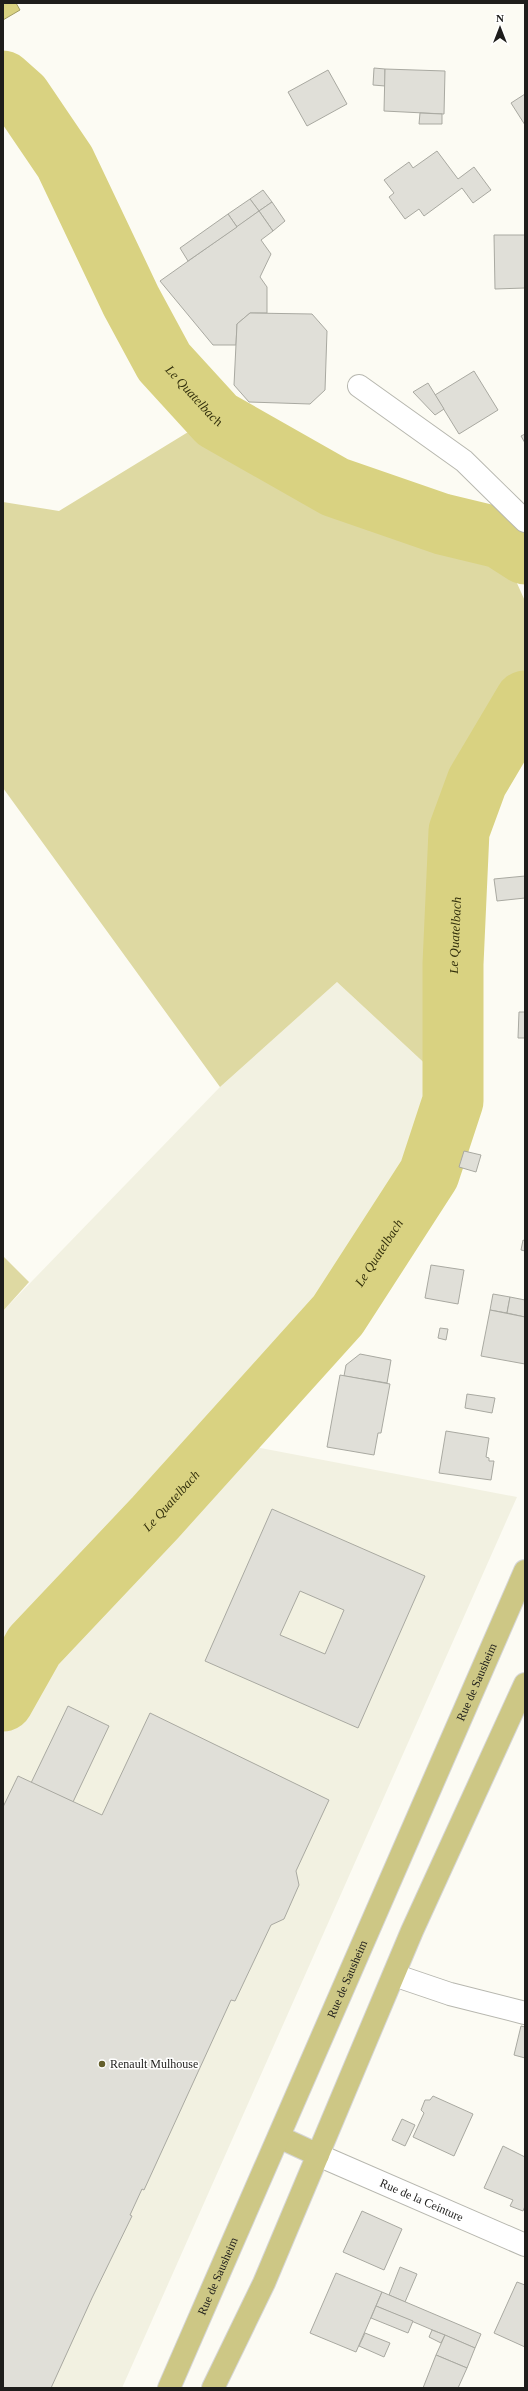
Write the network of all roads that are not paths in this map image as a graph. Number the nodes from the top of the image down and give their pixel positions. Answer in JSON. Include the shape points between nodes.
{"nodes":[{"id":1,"x":359,"y":386,"type":"dead end"},
{"id":2,"x":525,"y":521,"type":"edge"},
{"id":3,"x":525,"y":1571,"type":"edge"},
{"id":4,"x":525,"y":1684,"type":"edge"},
{"id":5,"x":394,"y":1975,"type":"junction"},
{"id":6,"x":525,"y":2013,"type":"edge"},
{"id":7,"x":279,"y":2137,"type":"junction"},
{"id":8,"x":318,"y":2155,"type":"junction"},
{"id":9,"x":525,"y":2245,"type":"edge"},
{"id":10,"x":169,"y":2388,"type":"edge"},
{"id":11,"x":213,"y":2388,"type":"edge"}],
"edges":[{"from":1,"to":2,"type":"street","via":[[464,461]]},
{"from":3,"to":7,"type":"main road","name":"Rue de Sausheim"},
{"from":4,"to":5,"type":"main road"},
{"from":5,"to":6,"type":"street","via":[[450,1994]]},
{"from":5,"to":8,"type":"main road"},
{"from":7,"to":8,"type":"main road"},
{"from":7,"to":10,"type":"main road","name":"Rue de Sausheim"},
{"from":8,"to":9,"type":"street","name":"Rue de la Ceinture"},
{"from":8,"to":11,"type":"main road","via":[[264,2283]]}]}
